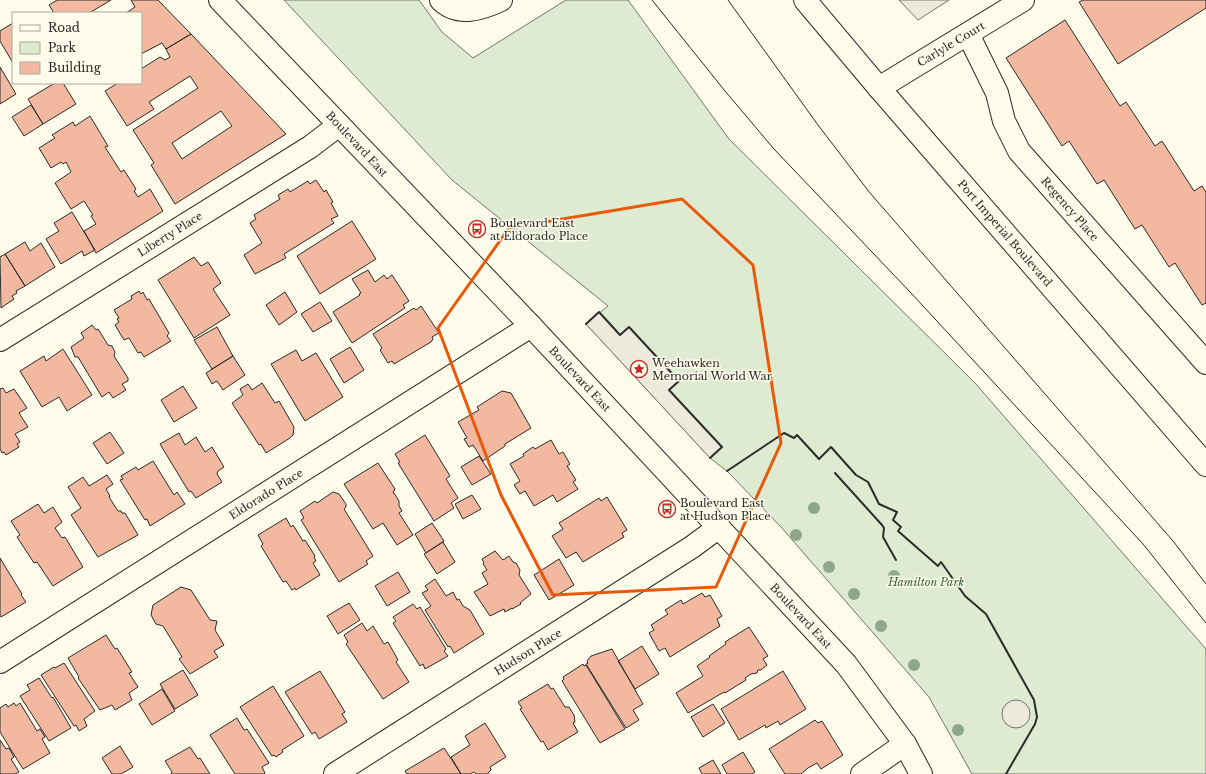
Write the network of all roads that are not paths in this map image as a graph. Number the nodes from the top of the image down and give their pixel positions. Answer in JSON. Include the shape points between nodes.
{"nodes":[{"id":1,"x":220,"y":0,"type":"edge"},
{"id":2,"x":441,"y":0,"type":"edge"},
{"id":3,"x":501,"y":0,"type":"edge"},
{"id":4,"x":806,"y":0,"type":"edge"},
{"id":5,"x":1023,"y":0,"type":"edge"},
{"id":6,"x":968,"y":34,"type":"junction"},
{"id":7,"x":879,"y":88,"type":"junction"},
{"id":8,"x":339,"y":125,"type":"junction"},
{"id":9,"x":530,"y":326,"type":"junction"},
{"id":10,"x":0,"y":340,"type":"edge"},
{"id":11,"x":1206,"y":363,"type":"edge"},
{"id":12,"x":1206,"y":465,"type":"edge"},
{"id":13,"x":719,"y":527,"type":"junction"},
{"id":14,"x":0,"y":662,"type":"edge"},
{"id":15,"x":905,"y":744,"type":"junction"},
{"id":16,"x":335,"y":774,"type":"edge"},
{"id":17,"x":862,"y":774,"type":"edge"},
{"id":18,"x":921,"y":774,"type":"edge"}],
"edges":[{"from":1,"to":8,"type":"street","name":"Boulevard East"},
{"from":2,"to":3,"type":"street","via":[[446,5],[470,11]]},
{"from":4,"to":7,"type":"street","name":"Port Imperial Boulevard"},
{"from":5,"to":6,"type":"street","name":"Carlyle Court"},
{"from":6,"to":7,"type":"street","name":"Carlyle Court"},
{"from":6,"to":11,"type":"street","name":"Regency Place","via":[[997,93],[1004,121],[1019,151]]},
{"from":7,"to":12,"type":"street","name":"Port Imperial Boulevard"},
{"from":8,"to":9,"type":"street","name":"Boulevard East"},
{"from":8,"to":10,"type":"street","name":"Liberty Place","via":[[310,147]]},
{"from":9,"to":13,"type":"street","name":"Boulevard East"},
{"from":9,"to":14,"type":"street","name":"Eldorado Place"},
{"from":13,"to":15,"type":"street","name":"Boulevard East","via":[[846,664]]},
{"from":13,"to":16,"type":"street","name":"Hudson Place","via":[[692,548]]},
{"from":15,"to":17,"type":"street"},
{"from":15,"to":18,"type":"street","name":"Boulevard East"}]}
